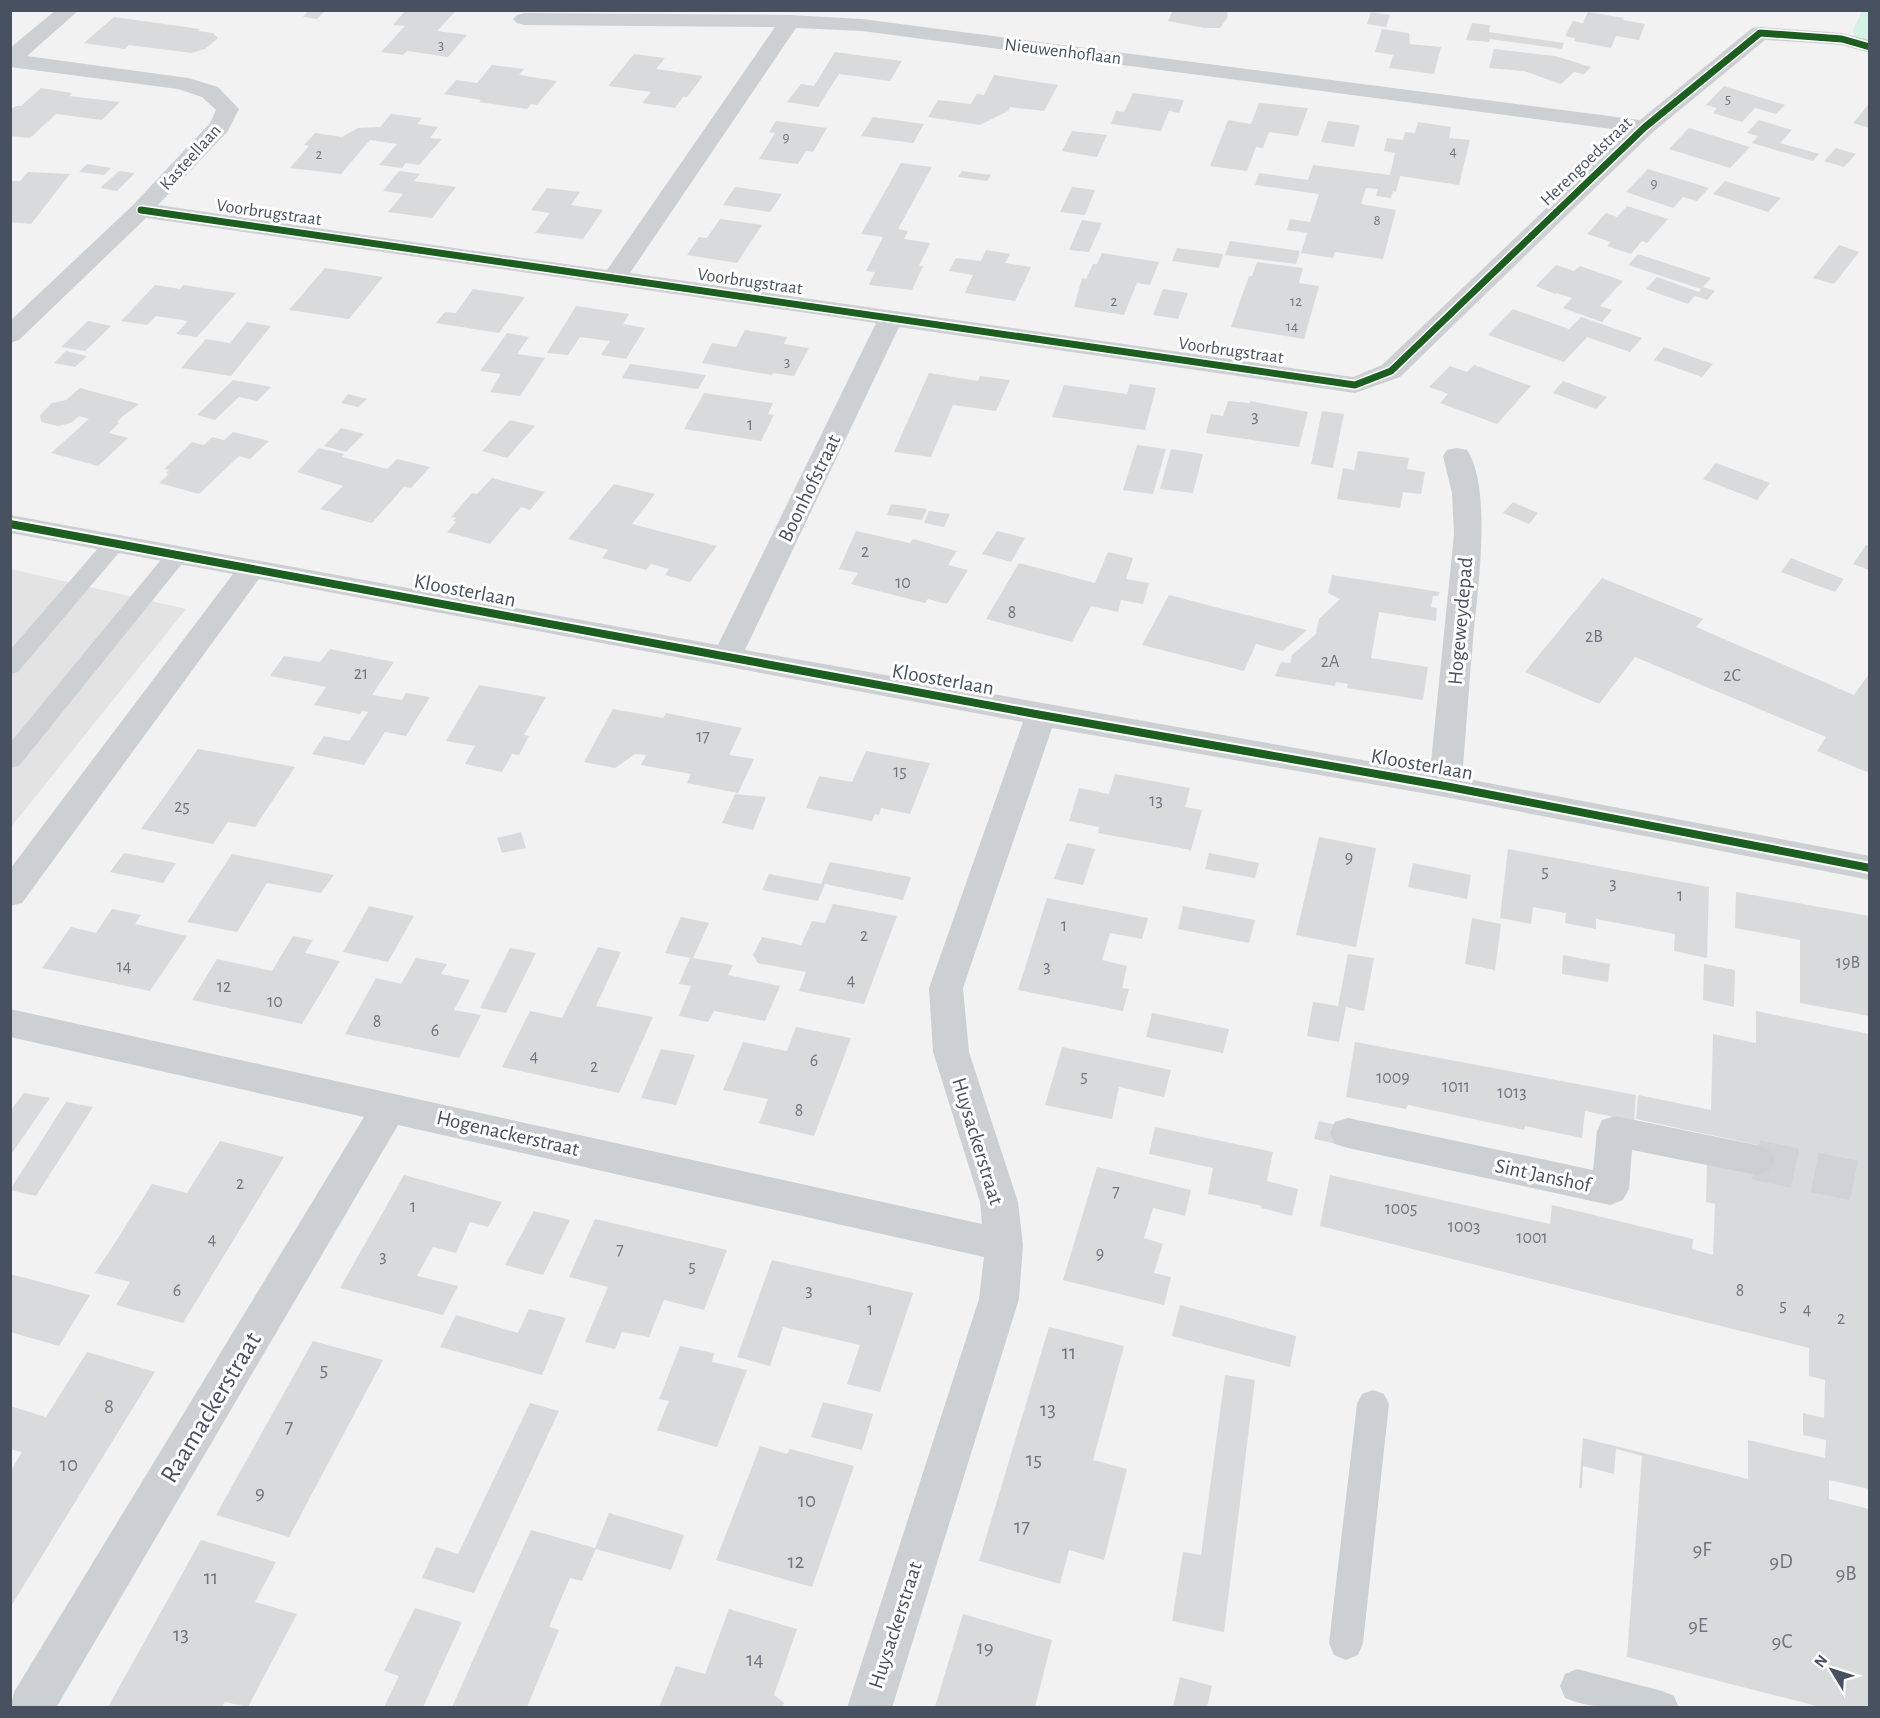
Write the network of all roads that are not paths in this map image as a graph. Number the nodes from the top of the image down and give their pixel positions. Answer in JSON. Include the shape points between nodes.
{"nodes":[{"id":1,"x":69,"y":10,"type":"edge"},
{"id":2,"x":524,"y":19,"type":"dead end"},
{"id":3,"x":790,"y":21,"type":"junction"},
{"id":4,"x":1869,"y":47,"type":"edge"},
{"id":5,"x":10,"y":59,"type":"edge"},
{"id":6,"x":1645,"y":127,"type":"junction"},
{"id":7,"x":141,"y":210,"type":"junction"},
{"id":8,"x":614,"y":278,"type":"junction"},
{"id":9,"x":891,"y":318,"type":"junction"},
{"id":10,"x":10,"y":335,"type":"edge"},
{"id":11,"x":1355,"y":385,"type":"joint"},
{"id":12,"x":1457,"y":456,"type":"dead end"},
{"id":13,"x":10,"y":524,"type":"edge"},
{"id":14,"x":114,"y":544,"type":"junction"},
{"id":15,"x":177,"y":555,"type":"junction"},
{"id":16,"x":252,"y":569,"type":"junction"},
{"id":17,"x":726,"y":657,"type":"junction"},
{"id":18,"x":10,"y":666,"type":"edge"},
{"id":19,"x":1041,"y":715,"type":"junction"},
{"id":20,"x":10,"y":760,"type":"edge"},
{"id":21,"x":1445,"y":786,"type":"junction"},
{"id":22,"x":1869,"y":868,"type":"edge"},
{"id":23,"x":10,"y":894,"type":"edge"},
{"id":24,"x":10,"y":1023,"type":"edge"},
{"id":25,"x":390,"y":1106,"type":"junction"},
{"id":26,"x":1348,"y":1133,"type":"dead end"},
{"id":27,"x":1756,"y":1160,"type":"tunnel mouth"},
{"id":28,"x":1004,"y":1245,"type":"junction"},
{"id":29,"x":1373,"y":1404,"type":"dead end"},
{"id":30,"x":1346,"y":1643,"type":"dead end"},
{"id":31,"x":1577,"y":1686,"type":"dead end"},
{"id":32,"x":30,"y":1707,"type":"edge"},
{"id":33,"x":869,"y":1707,"type":"edge"},
{"id":34,"x":1662,"y":1707,"type":"edge"}],
"edges":[{"from":1,"to":5,"type":"street"},
{"from":2,"to":3,"type":"street","name":"Nieuwenhoflaan"},
{"from":3,"to":6,"type":"street","name":"Nieuwenhoflaan","via":[[862,25]]},
{"from":3,"to":8,"type":"street"},
{"from":4,"to":6,"type":"street","name":"Herengoedstraat","via":[[1842,39],[1760,33]]},
{"from":5,"to":7,"type":"street","name":"Kasteellaan","via":[[180,83],[210,92],[228,109],[220,126]]},
{"from":6,"to":11,"type":"street","name":"Herengoedstraat","via":[[1391,371]]},
{"from":7,"to":8,"type":"street","name":"Voorbrugstraat"},
{"from":7,"to":10,"type":"street","name":"Kasteellaan"},
{"from":8,"to":9,"type":"street","name":"Voorbrugstraat"},
{"from":9,"to":11,"type":"street","name":"Voorbrugstraat"},
{"from":9,"to":17,"type":"street","name":"Boonhofstraat"},
{"from":12,"to":21,"type":"street","name":"Hogeweydepad","via":[[1466,493],[1467,534]]},
{"from":13,"to":14,"type":"street","name":"Kloosterlaan"},
{"from":14,"to":15,"type":"street","name":"Kloosterlaan"},
{"from":14,"to":18,"type":"lane"},
{"from":15,"to":16,"type":"street","name":"Kloosterlaan"},
{"from":15,"to":20,"type":"lane"},
{"from":16,"to":17,"type":"street","name":"Kloosterlaan"},
{"from":16,"to":23,"type":"street"},
{"from":17,"to":19,"type":"street","name":"Kloosterlaan"},
{"from":19,"to":21,"type":"street","name":"Kloosterlaan"},
{"from":19,"to":28,"type":"street","name":"Huysackerstraat","via":[[946,988],[951,1052],[999,1202]]},
{"from":21,"to":22,"type":"street","name":"Kloosterlaan"},
{"from":24,"to":25,"type":"street","name":"Hogenackerstraat"},
{"from":25,"to":28,"type":"street","name":"Hogenackerstraat"},
{"from":25,"to":32,"type":"street","name":"Raamackerstraat"},
{"from":26,"to":27,"type":"street","name":"Sint Janshof","via":[[1610,1189],[1615,1131]]},
{"from":28,"to":33,"type":"street","name":"Huysackerstraat","via":[[999,1299]]},
{"from":29,"to":30,"type":"lane"},
{"from":31,"to":34,"type":"lane"}]}
